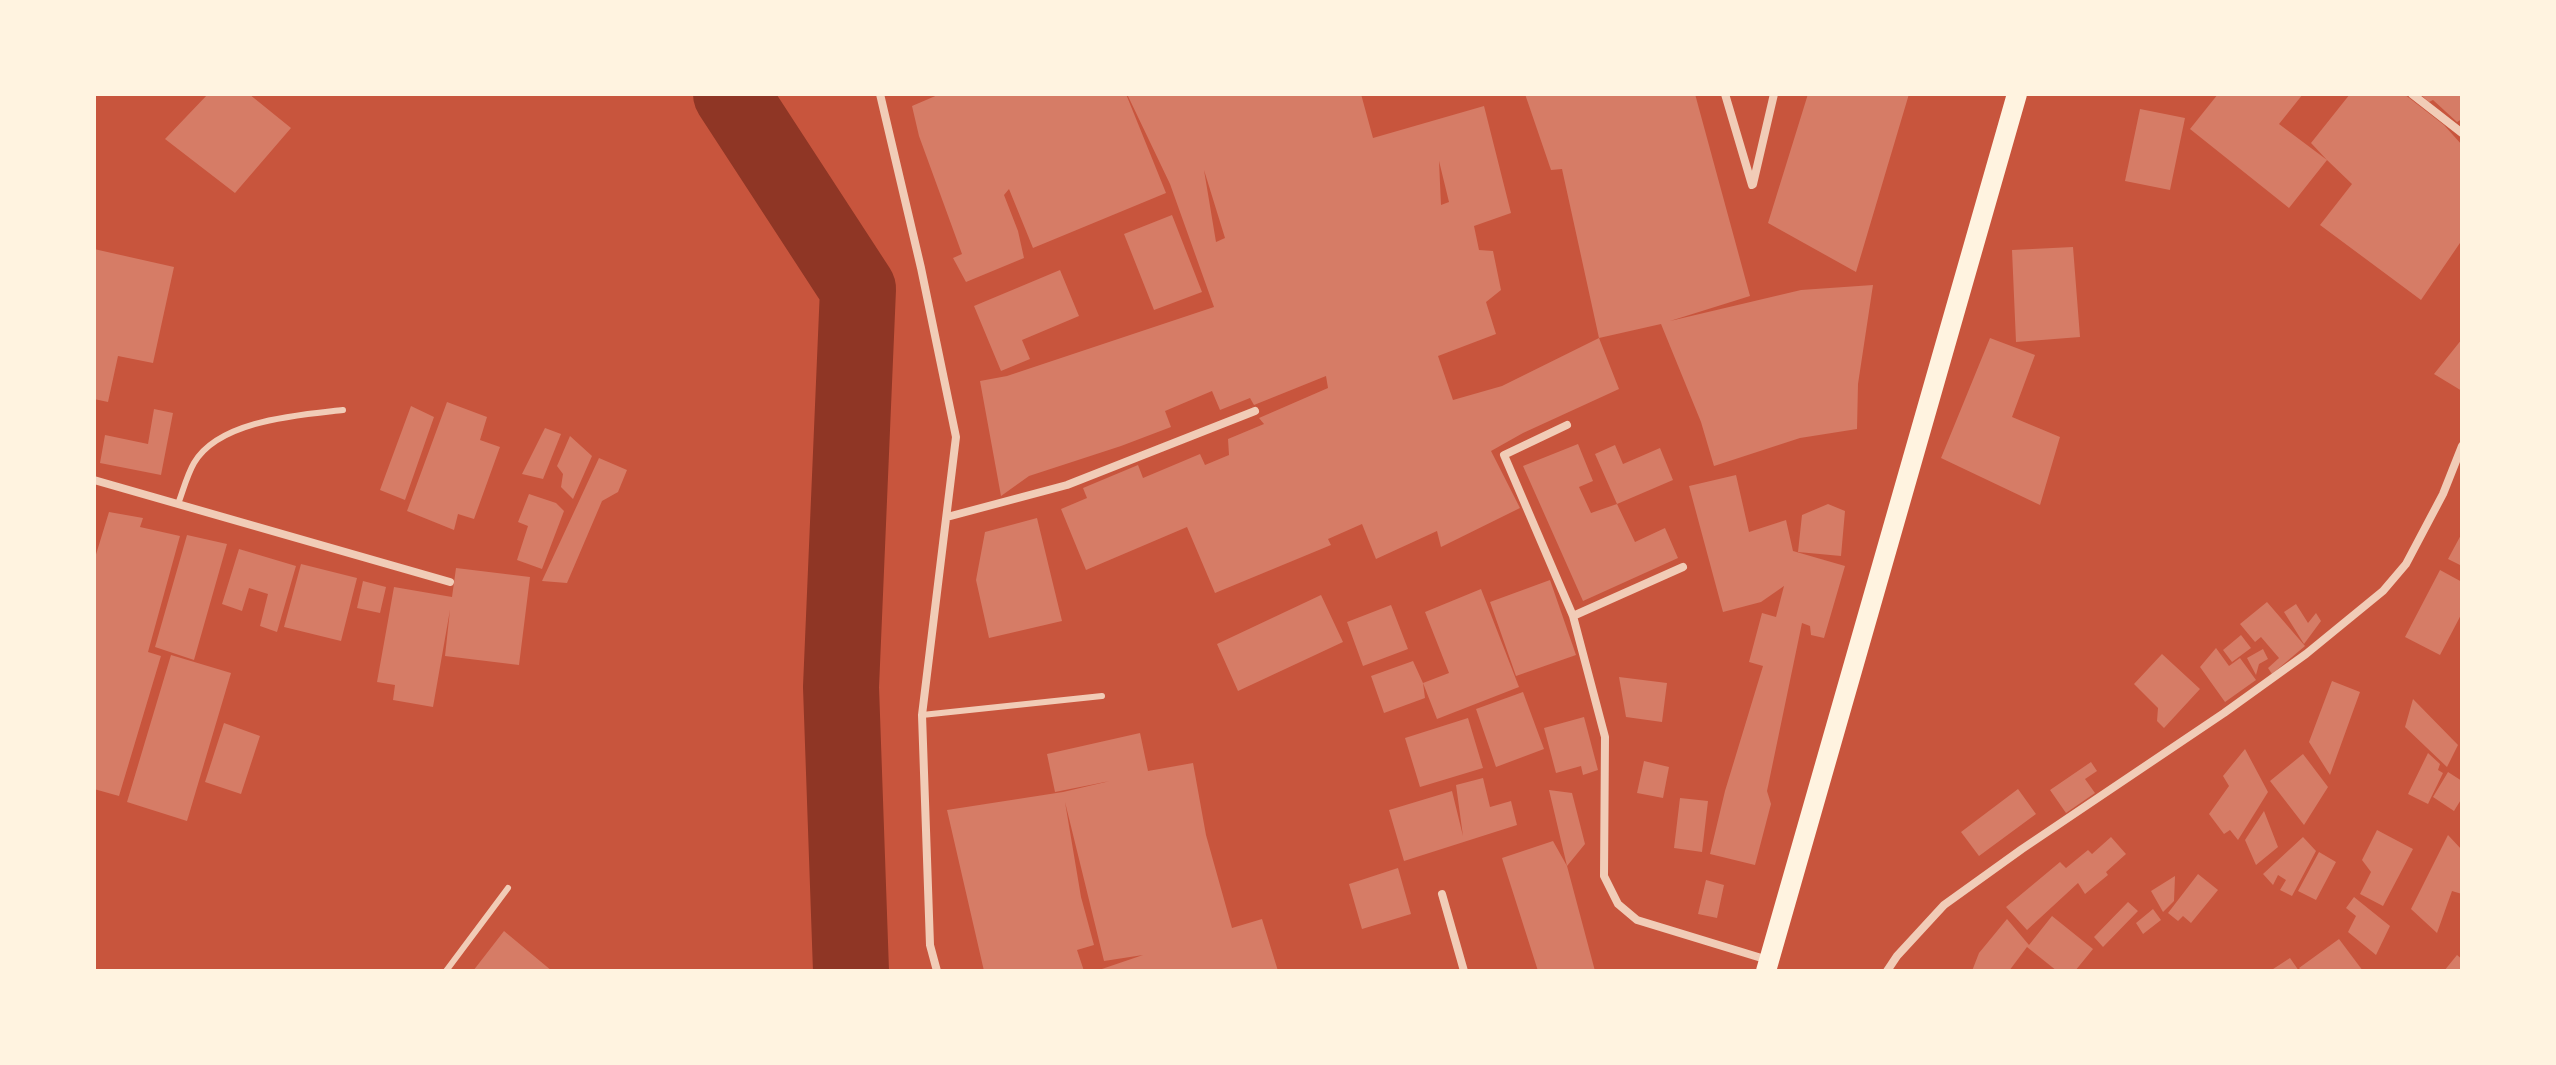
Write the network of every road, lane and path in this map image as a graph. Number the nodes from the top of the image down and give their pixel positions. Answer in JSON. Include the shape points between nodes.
{"nodes":[{"id":1,"x":880,"y":94,"type":"edge"},
{"id":2,"x":1725,"y":94,"type":"edge"},
{"id":3,"x":1774,"y":94,"type":"edge"},
{"id":4,"x":2412,"y":94,"type":"edge"},
{"id":5,"x":2016,"y":96,"type":"edge"},
{"id":6,"x":2462,"y":133,"type":"edge"},
{"id":7,"x":343,"y":410,"type":"dead end"},
{"id":8,"x":1255,"y":411,"type":"dead end"},
{"id":9,"x":1567,"y":425,"type":"dead end"},
{"id":10,"x":2462,"y":446,"type":"edge"},
{"id":11,"x":94,"y":480,"type":"edge"},
{"id":12,"x":178,"y":504,"type":"junction"},
{"id":13,"x":947,"y":517,"type":"junction"},
{"id":14,"x":1683,"y":567,"type":"dead end"},
{"id":15,"x":450,"y":582,"type":"dead end"},
{"id":16,"x":1573,"y":616,"type":"junction"},
{"id":17,"x":1102,"y":696,"type":"dead end"},
{"id":18,"x":922,"y":715,"type":"junction"},
{"id":19,"x":508,"y":888,"type":"dead end"},
{"id":20,"x":1442,"y":894,"type":"dead end"},
{"id":21,"x":1768,"y":966,"type":"edge"},
{"id":22,"x":446,"y":971,"type":"edge"},
{"id":23,"x":937,"y":971,"type":"edge"},
{"id":24,"x":1464,"y":971,"type":"edge"},
{"id":25,"x":1887,"y":971,"type":"edge"}],
"edges":[{"from":1,"to":13,"type":"street","via":[[956,437]]},
{"from":2,"to":3,"type":"street","via":[[1752,185]]},
{"from":4,"to":6,"type":"street"},
{"from":5,"to":21,"type":"main road"},
{"from":7,"to":12,"type":"lane","via":[[275,418],[215,440],[195,462]]},
{"from":8,"to":13,"type":"street","via":[[1067,485]]},
{"from":9,"to":16,"type":"street","via":[[1504,455]]},
{"from":10,"to":25,"type":"street","via":[[2406,564],[2383,591],[2224,713],[1944,905]]},
{"from":11,"to":12,"type":"street"},
{"from":12,"to":15,"type":"street"},
{"from":13,"to":18,"type":"street"},
{"from":14,"to":16,"type":"street"},
{"from":16,"to":21,"type":"street","via":[[1605,737],[1604,876],[1618,904],[1637,920]]},
{"from":17,"to":18,"type":"lane"},
{"from":18,"to":23,"type":"street","via":[[930,945]]},
{"from":19,"to":22,"type":"lane"},
{"from":20,"to":24,"type":"street"}]}
